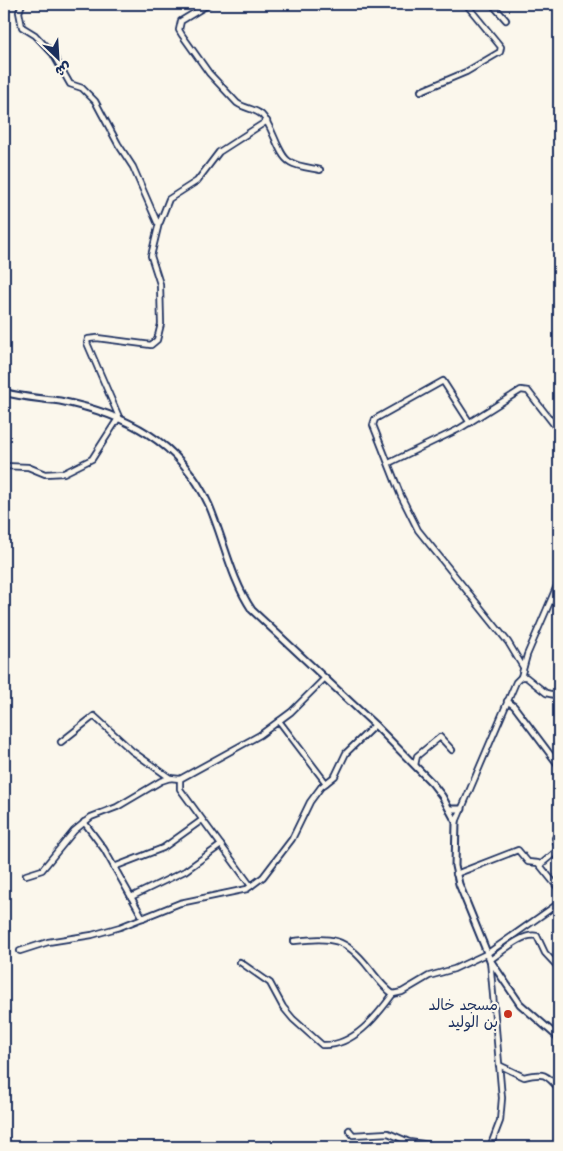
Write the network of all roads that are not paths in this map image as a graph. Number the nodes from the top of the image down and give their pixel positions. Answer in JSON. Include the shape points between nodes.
{"nodes":[{"id":1,"x":22,"y":4,"type":"edge"},
{"id":2,"x":209,"y":4,"type":"edge"},
{"id":3,"x":466,"y":4,"type":"edge"},
{"id":4,"x":492,"y":4,"type":"edge"},
{"id":5,"x":506,"y":20,"type":"dead end"},
{"id":6,"x":421,"y":91,"type":"dead end"},
{"id":7,"x":267,"y":121,"type":"junction"},
{"id":8,"x":320,"y":170,"type":"dead end"},
{"id":9,"x":159,"y":223,"type":"junction"},
{"id":10,"x":4,"y":392,"type":"edge"},
{"id":11,"x":119,"y":417,"type":"junction"},
{"id":12,"x":470,"y":423,"type":"junction"},
{"id":13,"x":559,"y":431,"type":"edge"},
{"id":14,"x":389,"y":463,"type":"junction"},
{"id":15,"x":4,"y":466,"type":"edge"},
{"id":16,"x":559,"y":581,"type":"edge"},
{"id":17,"x":523,"y":667,"type":"junction"},
{"id":18,"x":520,"y":677,"type":"junction"},
{"id":19,"x":325,"y":678,"type":"junction"},
{"id":20,"x":559,"y":696,"type":"edge"},
{"id":21,"x":507,"y":701,"type":"junction"},
{"id":22,"x":279,"y":721,"type":"junction"},
{"id":23,"x":375,"y":725,"type":"junction"},
{"id":24,"x":61,"y":742,"type":"dead end"},
{"id":25,"x":452,"y":750,"type":"dead end"},
{"id":26,"x":415,"y":765,"type":"junction"},
{"id":27,"x":559,"y":766,"type":"edge"},
{"id":28,"x":170,"y":778,"type":"junction"},
{"id":29,"x":180,"y":779,"type":"junction"},
{"id":30,"x":326,"y":783,"type":"junction"},
{"id":31,"x":450,"y":809,"type":"junction"},
{"id":32,"x":462,"y":809,"type":"junction"},
{"id":33,"x":202,"y":820,"type":"junction"},
{"id":34,"x":84,"y":822,"type":"junction"},
{"id":35,"x":456,"y":822,"type":"junction"},
{"id":36,"x":559,"y":834,"type":"edge"},
{"id":37,"x":221,"y":845,"type":"junction"},
{"id":38,"x":559,"y":851,"type":"edge"},
{"id":39,"x":540,"y":865,"type":"junction"},
{"id":40,"x":114,"y":867,"type":"junction"},
{"id":41,"x":456,"y":874,"type":"junction"},
{"id":42,"x":26,"y":875,"type":"dead end"},
{"id":43,"x":251,"y":886,"type":"junction"},
{"id":44,"x":559,"y":889,"type":"edge"},
{"id":45,"x":131,"y":896,"type":"junction"},
{"id":46,"x":559,"y":903,"type":"edge"},
{"id":47,"x":143,"y":918,"type":"junction"},
{"id":48,"x":294,"y":941,"type":"dead end"},
{"id":49,"x":20,"y":951,"type":"dead end"},
{"id":50,"x":488,"y":953,"type":"junction"},
{"id":51,"x":490,"y":960,"type":"junction"},
{"id":52,"x":240,"y":962,"type":"dead end"},
{"id":53,"x":559,"y":968,"type":"edge"},
{"id":54,"x":394,"y":994,"type":"junction"},
{"id":55,"x":559,"y":1038,"type":"edge"},
{"id":56,"x":499,"y":1065,"type":"junction"},
{"id":57,"x":559,"y":1090,"type":"edge"},
{"id":58,"x":349,"y":1130,"type":"dead end"},
{"id":59,"x":465,"y":1147,"type":"edge"},
{"id":60,"x":490,"y":1147,"type":"edge"}],
"edges":[{"from":1,"to":9,"type":"street","via":[[19,12],[22,26],[53,54],[70,84],[82,88],[95,101],[133,167]]},
{"from":2,"to":7,"type":"street","via":[[181,21],[180,30],[209,73],[237,103],[255,110]]},
{"from":3,"to":6,"type":"street","via":[[501,47],[500,52],[466,72]]},
{"from":4,"to":5,"type":"street"},
{"from":7,"to":8,"type":"street","via":[[289,162]]},
{"from":7,"to":9,"type":"street","via":[[219,152],[197,181],[169,200]]},
{"from":9,"to":11,"type":"street","via":[[150,256],[160,284],[161,324],[156,340],[151,345],[97,338],[88,339],[87,343]]},
{"from":10,"to":11,"type":"street","via":[[94,408]]},
{"from":11,"to":15,"type":"street","via":[[92,459],[64,473],[45,474],[28,467]]},
{"from":11,"to":19,"type":"street","via":[[165,446],[186,470],[209,506],[239,588],[252,610]]},
{"from":12,"to":13,"type":"street","via":[[524,390]]},
{"from":12,"to":14,"type":"street"},
{"from":12,"to":14,"type":"street","via":[[444,382],[440,381],[375,419],[374,429]]},
{"from":14,"to":17,"type":"street","via":[[404,504],[418,530],[508,642]]},
{"from":16,"to":17,"type":"street"},
{"from":17,"to":18,"type":"street"},
{"from":18,"to":20,"type":"street","via":[[526,676],[546,693]]},
{"from":18,"to":21,"type":"street"},
{"from":19,"to":22,"type":"street"},
{"from":19,"to":23,"type":"street"},
{"from":21,"to":27,"type":"street","via":[[520,713]]},
{"from":21,"to":32,"type":"street"},
{"from":22,"to":29,"type":"street"},
{"from":22,"to":30,"type":"street"},
{"from":23,"to":26,"type":"street"},
{"from":23,"to":30,"type":"street","via":[[346,753],[336,776]]},
{"from":24,"to":28,"type":"street","via":[[94,716]]},
{"from":25,"to":26,"type":"street","via":[[440,737],[417,756]]},
{"from":26,"to":31,"type":"street"},
{"from":28,"to":29,"type":"street"},
{"from":28,"to":34,"type":"street"},
{"from":29,"to":33,"type":"street","via":[[180,789]]},
{"from":30,"to":43,"type":"street","via":[[310,802],[292,840],[263,877]]},
{"from":31,"to":32,"type":"street"},
{"from":31,"to":35,"type":"street"},
{"from":32,"to":35,"type":"street"},
{"from":33,"to":37,"type":"street"},
{"from":33,"to":40,"type":"street","via":[[163,848]]},
{"from":34,"to":40,"type":"street"},
{"from":34,"to":42,"type":"street","via":[[42,870]]},
{"from":35,"to":41,"type":"street"},
{"from":36,"to":38,"type":"street","via":[[555,838]]},
{"from":37,"to":43,"type":"street"},
{"from":37,"to":45,"type":"street","via":[[185,871]]},
{"from":38,"to":39,"type":"street"},
{"from":39,"to":41,"type":"street","via":[[528,862],[518,850]]},
{"from":39,"to":44,"type":"street"},
{"from":40,"to":45,"type":"street"},
{"from":41,"to":50,"type":"street"},
{"from":43,"to":47,"type":"street","via":[[244,891],[214,894],[180,903]]},
{"from":45,"to":47,"type":"street"},
{"from":46,"to":50,"type":"street"},
{"from":47,"to":49,"type":"street","via":[[92,935],[48,942]]},
{"from":48,"to":54,"type":"street","via":[[335,940],[347,944]]},
{"from":50,"to":51,"type":"street"},
{"from":50,"to":54,"type":"street","via":[[454,970],[429,976]]},
{"from":51,"to":53,"type":"street","via":[[534,935]]},
{"from":51,"to":55,"type":"street","via":[[520,1004]]},
{"from":51,"to":56,"type":"street"},
{"from":52,"to":54,"type":"street","via":[[270,983],[293,1019],[322,1045],[337,1044],[359,1032]]},
{"from":56,"to":57,"type":"street","via":[[524,1077],[536,1073],[547,1076]]},
{"from":56,"to":60,"type":"street","via":[[502,1108]]},
{"from":58,"to":59,"type":"street","via":[[353,1135],[388,1133],[408,1142]]}]}
